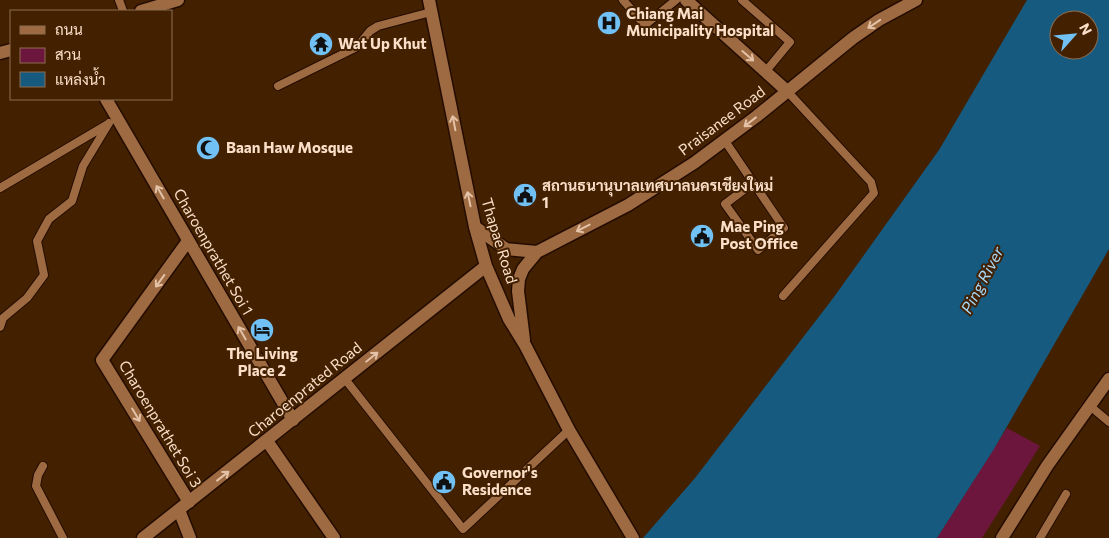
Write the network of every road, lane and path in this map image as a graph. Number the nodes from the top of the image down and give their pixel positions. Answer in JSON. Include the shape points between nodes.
{"nodes":[{"id":1,"x":178,"y":0,"type":"edge"},
{"id":2,"x":623,"y":0,"type":"edge"},
{"id":3,"x":676,"y":0,"type":"edge"},
{"id":4,"x":686,"y":0,"type":"edge"},
{"id":5,"x":742,"y":0,"type":"edge"},
{"id":6,"x":916,"y":0,"type":"edge"},
{"id":7,"x":898,"y":4,"type":"edge"},
{"id":8,"x":430,"y":6,"type":"edge"},
{"id":9,"x":144,"y":10,"type":"edge"},
{"id":10,"x":766,"y":71,"type":"junction"},
{"id":11,"x":278,"y":86,"type":"dead end"},
{"id":12,"x":787,"y":91,"type":"junction"},
{"id":13,"x":106,"y":100,"type":"edge"},
{"id":14,"x":113,"y":121,"type":"junction"},
{"id":15,"x":725,"y":141,"type":"junction"},
{"id":16,"x":754,"y":183,"type":"junction"},
{"id":17,"x":0,"y":188,"type":"edge"},
{"id":18,"x":475,"y":227,"type":"junction"},
{"id":19,"x":188,"y":241,"type":"junction"},
{"id":20,"x":536,"y":252,"type":"junction"},
{"id":21,"x":486,"y":266,"type":"junction"},
{"id":22,"x":783,"y":296,"type":"dead end"},
{"id":23,"x":0,"y":327,"type":"edge"},
{"id":24,"x":525,"y":345,"type":"junction"},
{"id":25,"x":345,"y":379,"type":"junction"},
{"id":26,"x":1109,"y":379,"type":"edge"},
{"id":27,"x":1090,"y":406,"type":"junction"},
{"id":28,"x":293,"y":420,"type":"junction"},
{"id":29,"x":1109,"y":422,"type":"edge"},
{"id":30,"x":569,"y":430,"type":"junction"},
{"id":31,"x":267,"y":441,"type":"junction"},
{"id":32,"x":43,"y":466,"type":"dead end"},
{"id":33,"x":1066,"y":494,"type":"dead end"},
{"id":34,"x":184,"y":506,"type":"junction"},
{"id":35,"x":63,"y":538,"type":"edge"},
{"id":36,"x":143,"y":538,"type":"edge"},
{"id":37,"x":190,"y":538,"type":"edge"},
{"id":38,"x":334,"y":538,"type":"edge"},
{"id":39,"x":633,"y":538,"type":"edge"},
{"id":40,"x":1002,"y":538,"type":"edge"},
{"id":41,"x":1040,"y":538,"type":"edge"}],
"edges":[{"from":1,"to":9,"type":"street"},
{"from":2,"to":3,"type":"lane","via":[[645,25]]},
{"from":4,"to":10,"type":"street","one_way":true},
{"from":5,"to":10,"type":"lane","via":[[790,42]]},
{"from":6,"to":7,"type":"street","name":"Praisanee Road"},
{"from":7,"to":12,"type":"street","name":"Praisanee Road","one_way":true},
{"from":8,"to":11,"type":"lane","via":[[378,26],[357,47]]},
{"from":18,"to":8,"type":"street","name":"Thapae Road","one_way":true},
{"from":10,"to":12,"type":"street"},
{"from":12,"to":15,"type":"street","name":"Praisanee Road","one_way":true},
{"from":12,"to":22,"type":"lane","via":[[871,182],[874,193]]},
{"from":13,"to":14,"type":"street","name":"Charoenprathet Soi 1"},
{"from":14,"to":17,"type":"lane"},
{"from":19,"to":14,"type":"street","name":"Charoenprathet Soi 1","one_way":true},
{"from":14,"to":23,"type":"lane","via":[[83,166],[72,201],[49,219],[37,241],[44,276],[27,298],[3,318]]},
{"from":15,"to":16,"type":"lane"},
{"from":15,"to":20,"type":"street","name":"Praisanee Road","one_way":true,"via":[[664,183]]},
{"from":16,"to":16,"type":"lane","via":[[784,228],[758,250],[725,204]]},
{"from":18,"to":20,"type":"street","via":[[506,249]]},
{"from":18,"to":21,"type":"street","name":"Thapae Road"},
{"from":28,"to":19,"type":"street","name":"Charoenprathet Soi 1","one_way":true},
{"from":19,"to":34,"type":"street","name":"Charoenprathet Soi 3","one_way":true,"via":[[102,360]]},
{"from":20,"to":24,"type":"street","name":"Praisanee Road","via":[[519,279]]},
{"from":21,"to":24,"type":"street","name":"Thapae Road","via":[[509,319]]},
{"from":25,"to":21,"type":"street","name":"Charoenprated Road","one_way":true},
{"from":24,"to":30,"type":"street","name":"Thapae Road"},
{"from":25,"to":28,"type":"street","name":"Charoenprated Road"},
{"from":25,"to":30,"type":"lane","via":[[463,529]]},
{"from":26,"to":27,"type":"street"},
{"from":27,"to":29,"type":"lane"},
{"from":27,"to":40,"type":"street"},
{"from":28,"to":31,"type":"street","name":"Charoenprated Road"},
{"from":30,"to":39,"type":"street","name":"Thapae Road"},
{"from":34,"to":31,"type":"street","name":"Charoenprated Road","one_way":true},
{"from":31,"to":38,"type":"street"},
{"from":32,"to":35,"type":"lane","via":[[36,486]]},
{"from":33,"to":41,"type":"lane"},
{"from":34,"to":36,"type":"street","name":"Charoenprated Road"},
{"from":34,"to":37,"type":"street"}]}
